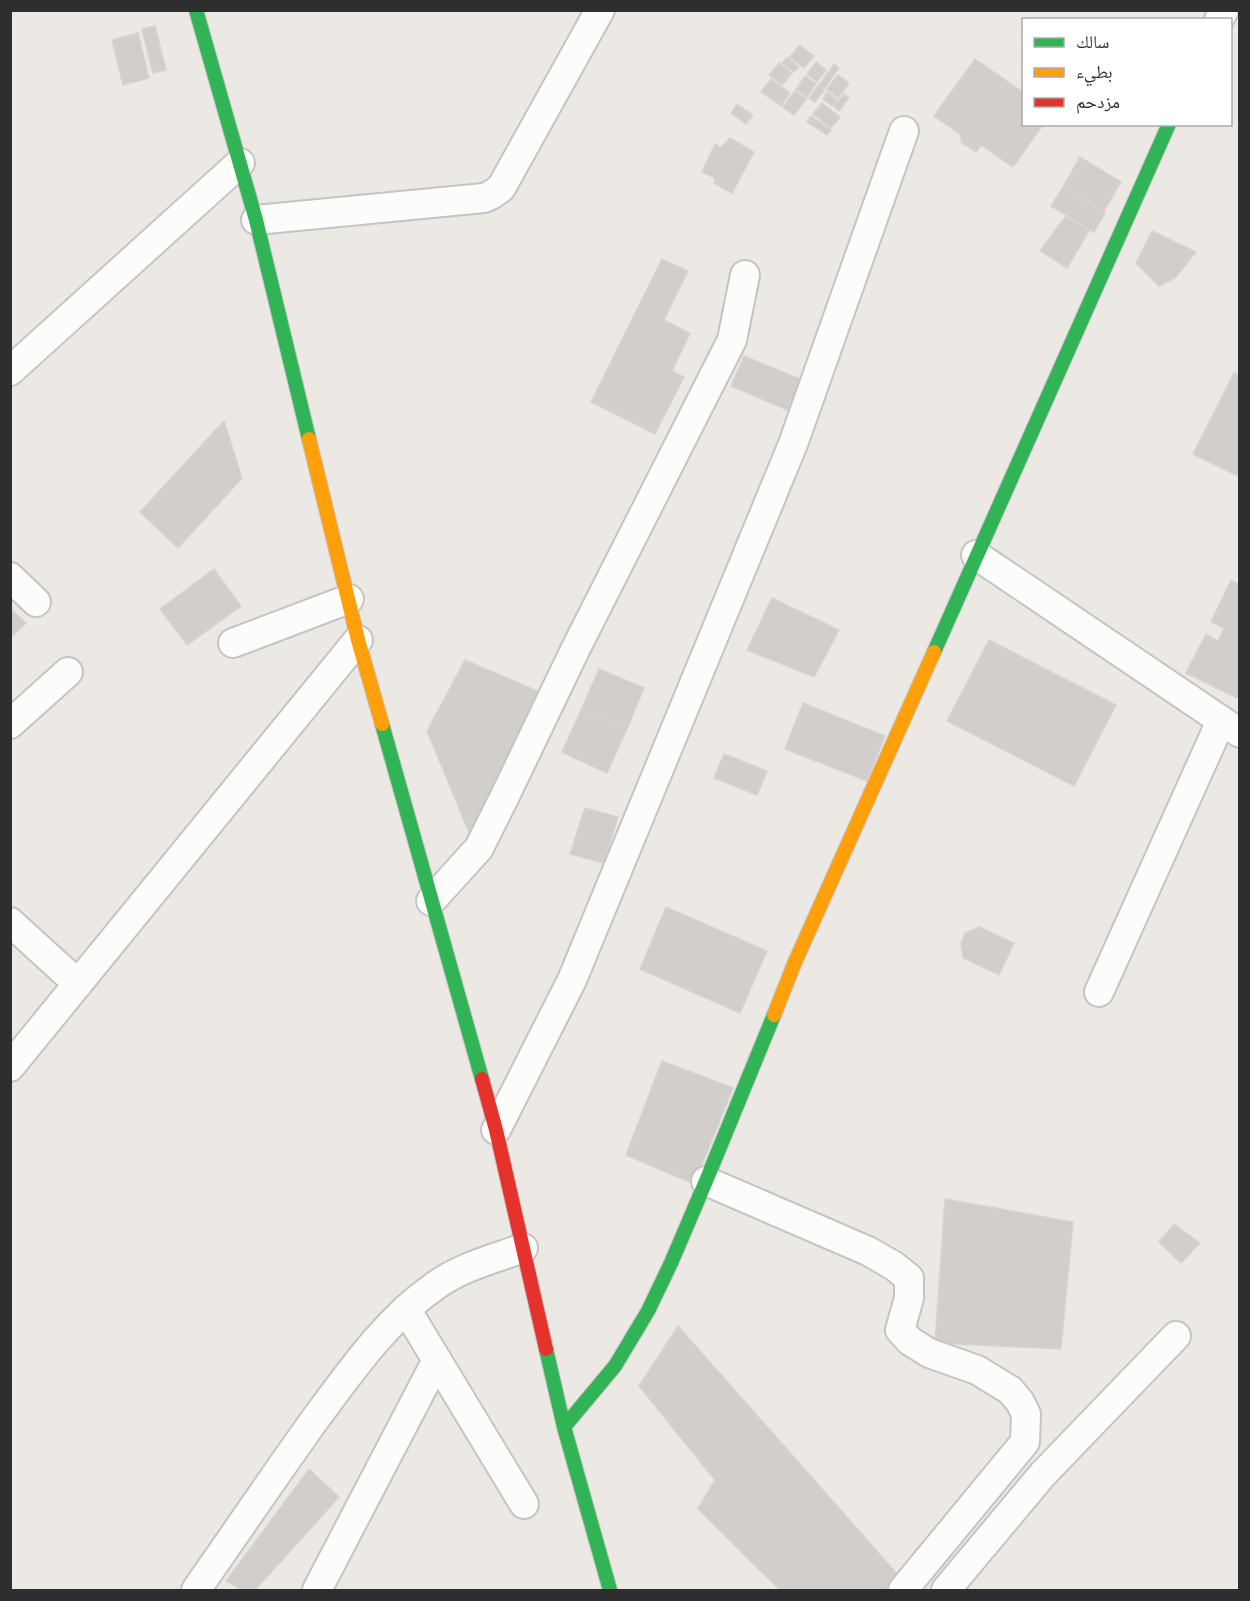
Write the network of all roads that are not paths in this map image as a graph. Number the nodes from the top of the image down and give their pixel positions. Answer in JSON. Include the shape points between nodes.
{"nodes":[{"id":1,"x":196,"y":10,"type":"edge"},
{"id":2,"x":599,"y":11,"type":"edge"},
{"id":3,"x":1168,"y":126,"type":"edge"},
{"id":4,"x":904,"y":131,"type":"dead end"},
{"id":5,"x":240,"y":163,"type":"junction"},
{"id":6,"x":256,"y":220,"type":"junction"},
{"id":7,"x":745,"y":275,"type":"dead end"},
{"id":8,"x":10,"y":370,"type":"edge"},
{"id":9,"x":976,"y":555,"type":"junction"},
{"id":10,"x":10,"y":577,"type":"edge"},
{"id":11,"x":349,"y":599,"type":"junction"},
{"id":12,"x":36,"y":602,"type":"dead end"},
{"id":13,"x":358,"y":640,"type":"junction"},
{"id":14,"x":233,"y":643,"type":"dead end"},
{"id":15,"x":68,"y":672,"type":"dead end"},
{"id":16,"x":10,"y":724,"type":"edge"},
{"id":17,"x":1230,"y":727,"type":"edge"},
{"id":18,"x":431,"y":901,"type":"junction"},
{"id":19,"x":10,"y":922,"type":"edge"},
{"id":20,"x":78,"y":984,"type":"junction"},
{"id":21,"x":1099,"y":992,"type":"dead end"},
{"id":22,"x":10,"y":1067,"type":"edge"},
{"id":23,"x":496,"y":1130,"type":"junction"},
{"id":24,"x":706,"y":1181,"type":"junction"},
{"id":25,"x":523,"y":1248,"type":"junction"},
{"id":26,"x":406,"y":1310,"type":"junction"},
{"id":27,"x":1176,"y":1336,"type":"dead end"},
{"id":28,"x":437,"y":1360,"type":"junction"},
{"id":29,"x":564,"y":1427,"type":"junction"},
{"id":30,"x":524,"y":1504,"type":"dead end"},
{"id":31,"x":196,"y":1590,"type":"edge"},
{"id":32,"x":317,"y":1590,"type":"edge"},
{"id":33,"x":610,"y":1590,"type":"edge"},
{"id":34,"x":903,"y":1590,"type":"edge"},
{"id":35,"x":946,"y":1590,"type":"edge"}],
"edges":[{"from":1,"to":5,"type":"main road"},
{"from":2,"to":6,"type":"street","via":[[501,188],[491,195]]},
{"from":3,"to":9,"type":"main road"},
{"from":4,"to":23,"type":"street","via":[[793,444],[573,980]]},
{"from":5,"to":6,"type":"main road"},
{"from":5,"to":8,"type":"street"},
{"from":6,"to":11,"type":"main road"},
{"from":7,"to":18,"type":"street","via":[[732,340],[479,848]]},
{"from":9,"to":17,"type":"street"},
{"from":9,"to":24,"type":"main road","via":[[800,951]]},
{"from":10,"to":12,"type":"street"},
{"from":11,"to":13,"type":"main road"},
{"from":11,"to":14,"type":"street"},
{"from":13,"to":18,"type":"main road"},
{"from":13,"to":20,"type":"street"},
{"from":15,"to":16,"type":"street"},
{"from":17,"to":21,"type":"street"},
{"from":18,"to":23,"type":"main road"},
{"from":19,"to":20,"type":"street"},
{"from":20,"to":22,"type":"street"},
{"from":23,"to":25,"type":"main road"},
{"from":24,"to":29,"type":"main road","via":[[648,1311],[615,1366]]},
{"from":24,"to":34,"type":"street","via":[[894,1266],[909,1278],[909,1298],[900,1330],[929,1353],[977,1370],[1010,1390],[1026,1414],[1025,1442]]},
{"from":25,"to":26,"type":"street","via":[[461,1270],[436,1284]]},
{"from":25,"to":29,"type":"main road"},
{"from":26,"to":28,"type":"street"},
{"from":26,"to":31,"type":"street","via":[[347,1376]]},
{"from":27,"to":35,"type":"street","via":[[1043,1474]]},
{"from":28,"to":30,"type":"street"},
{"from":28,"to":32,"type":"street"},
{"from":29,"to":33,"type":"main road"}]}
